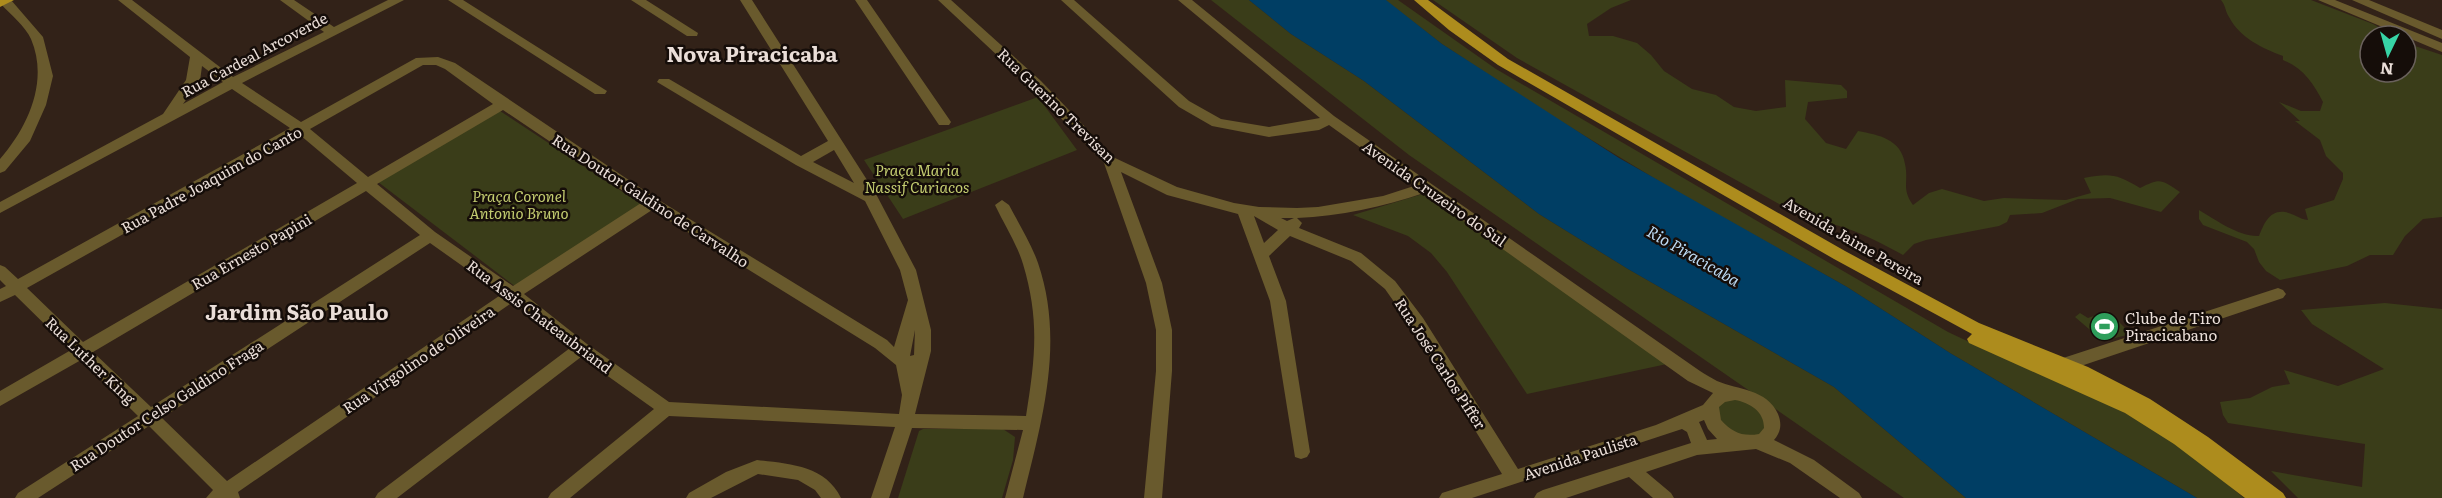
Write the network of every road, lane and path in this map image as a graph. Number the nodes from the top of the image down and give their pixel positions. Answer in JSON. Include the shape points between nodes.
{"nodes":[{"id":1,"x":124,"y":0,"type":"edge"},
{"id":2,"x":286,"y":0,"type":"edge"},
{"id":3,"x":398,"y":0,"type":"edge"},
{"id":4,"x":454,"y":0,"type":"edge"},
{"id":5,"x":637,"y":0,"type":"edge"},
{"id":6,"x":746,"y":0,"type":"edge"},
{"id":7,"x":861,"y":0,"type":"edge"},
{"id":8,"x":944,"y":0,"type":"edge"},
{"id":9,"x":1067,"y":0,"type":"edge"},
{"id":10,"x":1184,"y":0,"type":"edge"},
{"id":11,"x":1406,"y":0,"type":"edge"},
{"id":12,"x":1420,"y":0,"type":"edge"},
{"id":13,"x":2324,"y":0,"type":"edge"},
{"id":14,"x":2358,"y":0,"type":"edge"},
{"id":15,"x":4,"y":1,"type":"edge"},
{"id":16,"x":332,"y":32,"type":"junction"},
{"id":17,"x":692,"y":33,"type":"dead end"},
{"id":18,"x":2442,"y":35,"type":"edge"},
{"id":19,"x":2442,"y":48,"type":"edge"},
{"id":20,"x":197,"y":56,"type":"junction"},
{"id":21,"x":422,"y":60,"type":"joint"},
{"id":22,"x":664,"y":82,"type":"dead end"},
{"id":23,"x":232,"y":83,"type":"junction"},
{"id":24,"x":600,"y":91,"type":"dead end"},
{"id":25,"x":502,"y":104,"type":"junction"},
{"id":26,"x":1329,"y":119,"type":"junction"},
{"id":27,"x":944,"y":122,"type":"dead end"},
{"id":28,"x":159,"y":124,"type":"junction"},
{"id":29,"x":302,"y":129,"type":"junction"},
{"id":30,"x":836,"y":143,"type":"junction"},
{"id":31,"x":1110,"y":161,"type":"junction"},
{"id":32,"x":801,"y":162,"type":"junction"},
{"id":33,"x":0,"y":168,"type":"edge"},
{"id":34,"x":365,"y":183,"type":"junction"},
{"id":35,"x":1426,"y":187,"type":"junction"},
{"id":36,"x":871,"y":198,"type":"junction"},
{"id":37,"x":7,"y":201,"type":"edge"},
{"id":38,"x":652,"y":203,"type":"junction"},
{"id":39,"x":1002,"y":205,"type":"dead end"},
{"id":40,"x":0,"y":208,"type":"edge"},
{"id":41,"x":1252,"y":210,"type":"junction"},
{"id":42,"x":1304,"y":213,"type":"junction"},
{"id":43,"x":1290,"y":230,"type":"junction"},
{"id":44,"x":430,"y":236,"type":"junction"},
{"id":45,"x":1262,"y":253,"type":"junction"},
{"id":46,"x":0,"y":271,"type":"edge"},
{"id":47,"x":16,"y":287,"type":"junction"},
{"id":48,"x":513,"y":294,"type":"junction"},
{"id":49,"x":2278,"y":294,"type":"dead end"},
{"id":50,"x":0,"y":296,"type":"edge"},
{"id":51,"x":915,"y":299,"type":"junction"},
{"id":52,"x":904,"y":341,"type":"junction"},
{"id":53,"x":923,"y":342,"type":"junction"},
{"id":54,"x":881,"y":344,"type":"junction"},
{"id":55,"x":582,"y":348,"type":"junction"},
{"id":56,"x":81,"y":350,"type":"junction"},
{"id":57,"x":921,"y":359,"type":"junction"},
{"id":58,"x":902,"y":362,"type":"junction"},
{"id":59,"x":2061,"y":368,"type":"junction"},
{"id":60,"x":1694,"y":376,"type":"junction"},
{"id":61,"x":1735,"y":393,"type":"junction"},
{"id":62,"x":910,"y":396,"type":"junction"},
{"id":63,"x":0,"y":399,"type":"edge"},
{"id":64,"x":666,"y":409,"type":"junction"},
{"id":65,"x":1710,"y":409,"type":"junction"},
{"id":66,"x":148,"y":416,"type":"junction"},
{"id":67,"x":906,"y":421,"type":"junction"},
{"id":68,"x":1684,"y":422,"type":"junction"},
{"id":69,"x":1032,"y":423,"type":"junction"},
{"id":70,"x":1773,"y":424,"type":"junction"},
{"id":71,"x":1750,"y":442,"type":"junction"},
{"id":72,"x":1697,"y":448,"type":"junction"},
{"id":73,"x":1301,"y":452,"type":"dead end"},
{"id":74,"x":1795,"y":455,"type":"junction"},
{"id":75,"x":1631,"y":469,"type":"junction"},
{"id":76,"x":1514,"y":477,"type":"junction"},
{"id":77,"x":224,"y":496,"type":"edge"},
{"id":78,"x":24,"y":498,"type":"edge"},
{"id":79,"x":384,"y":498,"type":"edge"},
{"id":80,"x":557,"y":498,"type":"edge"},
{"id":81,"x":695,"y":498,"type":"edge"},
{"id":82,"x":832,"y":498,"type":"edge"},
{"id":83,"x":880,"y":498,"type":"edge"},
{"id":84,"x":1014,"y":498,"type":"edge"},
{"id":85,"x":1153,"y":498,"type":"edge"},
{"id":86,"x":1448,"y":498,"type":"edge"},
{"id":87,"x":1543,"y":498,"type":"edge"},
{"id":88,"x":1665,"y":498,"type":"edge"},
{"id":89,"x":1853,"y":498,"type":"edge"},
{"id":90,"x":2258,"y":498,"type":"edge"},
{"id":91,"x":2277,"y":498,"type":"edge"}],
"edges":[{"from":1,"to":20,"type":"street","name":"Rua Assis Chateaubriand"},
{"from":2,"to":16,"type":"street"},
{"from":3,"to":16,"type":"street","name":"Rua Cardeal Arcoverde"},
{"from":4,"to":24,"type":"street"},
{"from":5,"to":17,"type":"street"},
{"from":6,"to":30,"type":"street"},
{"from":7,"to":27,"type":"street"},
{"from":8,"to":31,"type":"street","name":"Rua Guerino Trevisan","via":[[1036,84]]},
{"from":9,"to":26,"type":"street","via":[[1184,104],[1217,123],[1269,132],[1319,125]]},
{"from":10,"to":26,"type":"street","name":"Avenida Cruzeiro do Sul"},
{"from":11,"to":59,"type":"main road","name":"Avenida Jaime Pereira","via":[[1499,68],[1948,326],[2007,354]]},
{"from":12,"to":59,"type":"main road","name":"Avenida Jaime Pereira","via":[[1503,62],[1894,284]]},
{"from":13,"to":19,"type":"street"},
{"from":14,"to":18,"type":"street"},
{"from":15,"to":33,"type":"street","via":[[37,38],[46,76],[39,105],[23,141]]},
{"from":16,"to":23,"type":"street","name":"Rua Cardeal Arcoverde"},
{"from":20,"to":23,"type":"street","name":"Rua Assis Chateaubriand"},
{"from":20,"to":28,"type":"street","name":"Rua Cardeal Arcoverde","via":[[194,81]]},
{"from":21,"to":25,"type":"street","name":"Rua Doutor Galdino de Carvalho","via":[[450,66]]},
{"from":21,"to":29,"type":"street","name":"Rua Padre Joaquim do Canto"},
{"from":22,"to":32,"type":"street"},
{"from":23,"to":28,"type":"street","name":"Rua Cardeal Arcoverde"},
{"from":23,"to":29,"type":"street","name":"Rua Assis Chateaubriand"},
{"from":25,"to":34,"type":"street","name":"Rua Ernesto Papini"},
{"from":25,"to":38,"type":"street","name":"Rua Doutor Galdino de Carvalho"},
{"from":26,"to":35,"type":"street","name":"Avenida Cruzeiro do Sul"},
{"from":28,"to":37,"type":"street","name":"Rua Cardeal Arcoverde"},
{"from":29,"to":34,"type":"street","name":"Rua Assis Chateaubriand"},
{"from":29,"to":47,"type":"street","name":"Rua Padre Joaquim do Canto"},
{"from":30,"to":32,"type":"street"},
{"from":30,"to":36,"type":"street"},
{"from":31,"to":41,"type":"street","name":"Rua Guerino Trevisan","via":[[1172,191]]},
{"from":31,"to":85,"type":"street","via":[[1154,283],[1164,330]]},
{"from":32,"to":36,"type":"street"},
{"from":34,"to":44,"type":"street","name":"Rua Assis Chateaubriand"},
{"from":34,"to":56,"type":"street","name":"Rua Ernesto Papini"},
{"from":35,"to":42,"type":"street","name":"Rua Guerino Trevisan","via":[[1384,201]]},
{"from":35,"to":60,"type":"street","name":"Avenida Cruzeiro do Sul"},
{"from":36,"to":51,"type":"street","via":[[908,270]]},
{"from":37,"to":40,"type":"street","name":"Rua Cardeal Arcoverde"},
{"from":38,"to":48,"type":"street","name":"Rua Virgolino de Oliveira"},
{"from":38,"to":54,"type":"street","name":"Rua Doutor Galdino de Carvalho"},
{"from":39,"to":69,"type":"street","via":[[1030,262],[1043,317],[1042,365]]},
{"from":41,"to":42,"type":"street","name":"Rua Guerino Trevisan"},
{"from":41,"to":43,"type":"street","name":"Rua José Carlos Piffer"},
{"from":41,"to":45,"type":"street"},
{"from":42,"to":43,"type":"street"},
{"from":43,"to":45,"type":"street"},
{"from":43,"to":76,"type":"street","name":"Rua José Carlos Piffer","via":[[1356,257],[1390,285],[1418,322]]},
{"from":44,"to":48,"type":"street","name":"Rua Assis Chateaubriand"},
{"from":44,"to":66,"type":"street","name":"Rua Doutor Celso Galdino Fraga"},
{"from":45,"to":73,"type":"street","via":[[1278,301]]},
{"from":46,"to":47,"type":"street","name":"Rua Luther King"},
{"from":47,"to":50,"type":"street","name":"Rua Padre Joaquim do Canto"},
{"from":47,"to":56,"type":"street","name":"Rua Luther King"},
{"from":48,"to":55,"type":"street","name":"Rua Assis Chateaubriand"},
{"from":48,"to":77,"type":"street","name":"Rua Virgolino de Oliveira"},
{"from":49,"to":59,"type":"street"},
{"from":51,"to":52,"type":"street"},
{"from":51,"to":53,"type":"street"},
{"from":52,"to":53,"type":"street"},
{"from":52,"to":54,"type":"street"},
{"from":52,"to":58,"type":"street"},
{"from":53,"to":57,"type":"street"},
{"from":54,"to":58,"type":"street","name":"Rua Doutor Galdino de Carvalho"},
{"from":55,"to":64,"type":"street","name":"Rua Assis Chateaubriand"},
{"from":55,"to":79,"type":"street"},
{"from":56,"to":63,"type":"street","name":"Rua Ernesto Papini"},
{"from":56,"to":66,"type":"street","name":"Rua Luther King"},
{"from":57,"to":58,"type":"street"},
{"from":57,"to":62,"type":"street"},
{"from":58,"to":62,"type":"street"},
{"from":59,"to":90,"type":"main road","name":"Avenida Jaime Pereira","via":[[2178,437]]},
{"from":59,"to":91,"type":"main road","name":"Avenida Jaime Pereira","via":[[2123,392],[2168,418]]},
{"from":60,"to":61,"type":"street","name":"Avenida Cruzeiro do Sul"},
{"from":60,"to":65,"type":"street","name":"Avenida Cruzeiro do Sul"},
{"from":61,"to":65,"type":"street","via":[[1718,397]]},
{"from":61,"to":70,"type":"street","via":[[1756,400],[1771,415]]},
{"from":62,"to":67,"type":"street"},
{"from":64,"to":67,"type":"street"},
{"from":64,"to":80,"type":"street"},
{"from":65,"to":68,"type":"street","name":"Avenida Paulista"},
{"from":65,"to":71,"type":"street","via":[[1722,434]]},
{"from":66,"to":77,"type":"street","name":"Rua Luther King"},
{"from":66,"to":78,"type":"street","name":"Rua Doutor Celso Galdino Fraga"},
{"from":67,"to":69,"type":"street"},
{"from":67,"to":83,"type":"street"},
{"from":68,"to":72,"type":"street","via":[[1698,434]]},
{"from":68,"to":76,"type":"street","name":"Avenida Paulista"},
{"from":69,"to":84,"type":"street"},
{"from":70,"to":71,"type":"street","via":[[1769,435]]},
{"from":70,"to":74,"type":"street"},
{"from":71,"to":72,"type":"street","name":"Avenida Paulista"},
{"from":71,"to":74,"type":"street"},
{"from":72,"to":75,"type":"street","name":"Avenida Paulista"},
{"from":74,"to":89,"type":"street"},
{"from":75,"to":87,"type":"street","name":"Avenida Paulista"},
{"from":75,"to":88,"type":"street"},
{"from":76,"to":86,"type":"street","name":"Avenida Paulista"},
{"from":81,"to":82,"type":"street","via":[[757,467],[801,473],[821,485]]}]}
